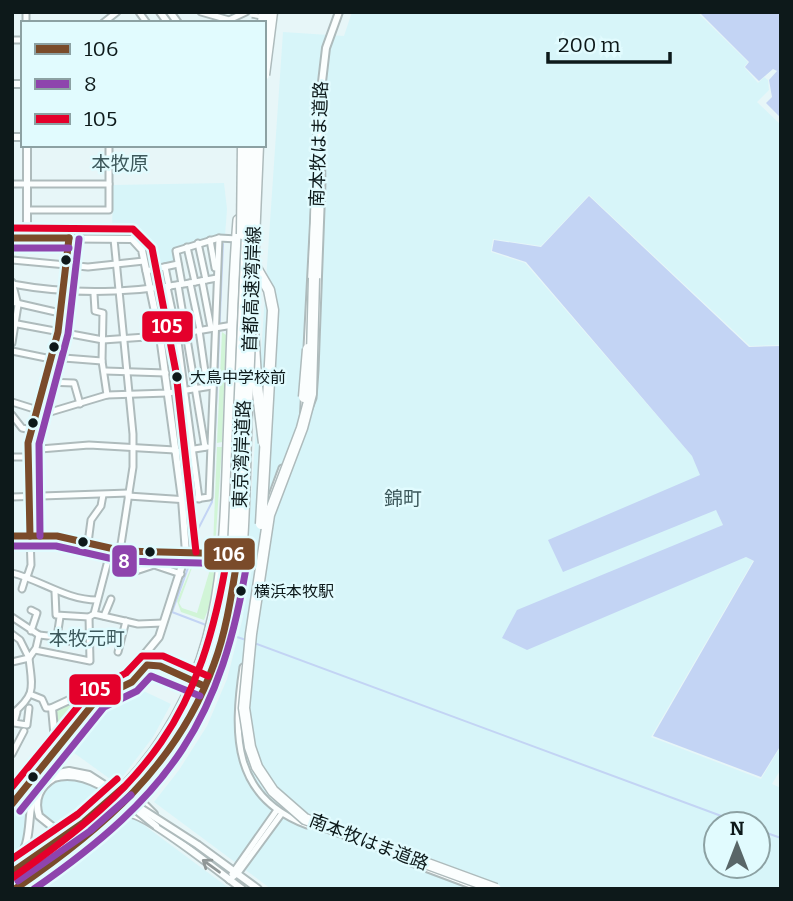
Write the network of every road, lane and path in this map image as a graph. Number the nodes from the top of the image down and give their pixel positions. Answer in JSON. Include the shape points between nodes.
{"nodes":[{"id":1,"x":201,"y":12,"type":"edge"},
{"id":2,"x":340,"y":12,"type":"edge"},
{"id":3,"x":249,"y":14,"type":"edge"},
{"id":4,"x":276,"y":14,"type":"edge"},
{"id":5,"x":266,"y":54,"type":"edge"},
{"id":6,"x":266,"y":65,"type":"edge"},
{"id":7,"x":320,"y":99,"type":"junction"},
{"id":8,"x":27,"y":147,"type":"edge"},
{"id":9,"x":109,"y":147,"type":"edge"},
{"id":10,"x":243,"y":147,"type":"edge"},
{"id":11,"x":243,"y":147,"type":"edge"},
{"id":12,"x":255,"y":147,"type":"edge"},
{"id":13,"x":255,"y":147,"type":"edge"},
{"id":14,"x":255,"y":147,"type":"edge"},
{"id":15,"x":12,"y":184,"type":"edge"},
{"id":16,"x":27,"y":184,"type":"junction"},
{"id":17,"x":109,"y":184,"type":"junction"},
{"id":18,"x":27,"y":210,"type":"junction"},
{"id":19,"x":12,"y":237,"type":"edge"},
{"id":20,"x":27,"y":238,"type":"junction"},
{"id":21,"x":69,"y":238,"type":"junction"},
{"id":22,"x":219,"y":238,"type":"junction"},
{"id":23,"x":114,"y":239,"type":"junction"},
{"id":24,"x":237,"y":239,"type":"junction"},
{"id":25,"x":210,"y":240,"type":"junction"},
{"id":26,"x":198,"y":243,"type":"junction"},
{"id":27,"x":187,"y":247,"type":"junction"},
{"id":28,"x":12,"y":260,"type":"edge"},
{"id":29,"x":144,"y":261,"type":"junction"},
{"id":30,"x":66,"y":264,"type":"junction"},
{"id":31,"x":114,"y":264,"type":"junction"},
{"id":32,"x":178,"y":264,"type":"junction"},
{"id":33,"x":165,"y":267,"type":"junction"},
{"id":34,"x":146,"y":271,"type":"junction"},
{"id":35,"x":217,"y":278,"type":"junction"},
{"id":36,"x":314,"y":278,"type":"junction"},
{"id":37,"x":198,"y":281,"type":"junction"},
{"id":38,"x":12,"y":283,"type":"edge"},
{"id":39,"x":180,"y":284,"type":"junction"},
{"id":40,"x":168,"y":287,"type":"junction"},
{"id":41,"x":150,"y":289,"type":"junction"},
{"id":42,"x":63,"y":292,"type":"junction"},
{"id":43,"x":119,"y":293,"type":"junction"},
{"id":44,"x":94,"y":294,"type":"junction"},
{"id":45,"x":15,"y":304,"type":"edge"},
{"id":46,"x":250,"y":310,"type":"junction"},
{"id":47,"x":60,"y":313,"type":"junction"},
{"id":48,"x":14,"y":324,"type":"edge"},
{"id":49,"x":247,"y":324,"type":"junction"},
{"id":50,"x":232,"y":325,"type":"junction"},
{"id":51,"x":213,"y":328,"type":"junction"},
{"id":52,"x":200,"y":330,"type":"junction"},
{"id":53,"x":58,"y":332,"type":"junction"},
{"id":54,"x":188,"y":332,"type":"junction"},
{"id":55,"x":177,"y":334,"type":"junction"},
{"id":56,"x":160,"y":337,"type":"junction"},
{"id":57,"x":103,"y":340,"type":"junction"},
{"id":58,"x":125,"y":340,"type":"junction"},
{"id":59,"x":12,"y":343,"type":"edge"},
{"id":60,"x":12,"y":351,"type":"edge"},
{"id":61,"x":51,"y":358,"type":"junction"},
{"id":62,"x":102,"y":361,"type":"junction"},
{"id":63,"x":105,"y":371,"type":"junction"},
{"id":64,"x":127,"y":373,"type":"junction"},
{"id":65,"x":166,"y":373,"type":"junction"},
{"id":66,"x":46,"y":382,"type":"junction"},
{"id":67,"x":210,"y":386,"type":"junction"},
{"id":68,"x":196,"y":388,"type":"junction"},
{"id":69,"x":185,"y":391,"type":"junction"},
{"id":70,"x":168,"y":393,"type":"junction"},
{"id":71,"x":107,"y":395,"type":"junction"},
{"id":72,"x":129,"y":395,"type":"junction"},
{"id":73,"x":12,"y":402,"type":"edge"},
{"id":74,"x":80,"y":404,"type":"junction"},
{"id":75,"x":37,"y":411,"type":"junction"},
{"id":76,"x":12,"y":415,"type":"edge"},
{"id":77,"x":303,"y":424,"type":"junction"},
{"id":78,"x":31,"y":430,"type":"junction"},
{"id":79,"x":207,"y":447,"type":"junction"},
{"id":80,"x":133,"y":449,"type":"junction"},
{"id":81,"x":192,"y":449,"type":"junction"},
{"id":82,"x":175,"y":451,"type":"junction"},
{"id":83,"x":28,"y":454,"type":"junction"},
{"id":84,"x":12,"y":457,"type":"edge"},
{"id":85,"x":128,"y":494,"type":"junction"},
{"id":86,"x":103,"y":495,"type":"junction"},
{"id":87,"x":12,"y":497,"type":"edge"},
{"id":88,"x":29,"y":497,"type":"junction"},
{"id":89,"x":182,"y":499,"type":"junction"},
{"id":90,"x":199,"y":499,"type":"junction"},
{"id":91,"x":12,"y":536,"type":"edge"},
{"id":92,"x":30,"y":536,"type":"junction"},
{"id":93,"x":88,"y":543,"type":"junction"},
{"id":94,"x":111,"y":549,"type":"junction"},
{"id":95,"x":120,"y":551,"type":"junction"},
{"id":96,"x":191,"y":553,"type":"junction"},
{"id":97,"x":224,"y":554,"type":"junction"},
{"id":98,"x":238,"y":554,"type":"junction"},
{"id":99,"x":136,"y":572,"type":"dead end"},
{"id":100,"x":12,"y":573,"type":"edge"},
{"id":101,"x":260,"y":574,"type":"junction"},
{"id":102,"x":181,"y":575,"type":"junction"},
{"id":103,"x":26,"y":577,"type":"junction"},
{"id":104,"x":22,"y":589,"type":"dead end"},
{"id":105,"x":55,"y":592,"type":"junction"},
{"id":106,"x":111,"y":599,"type":"dead end"},
{"id":107,"x":97,"y":600,"type":"junction"},
{"id":108,"x":37,"y":612,"type":"dead end"},
{"id":109,"x":92,"y":615,"type":"junction"},
{"id":110,"x":104,"y":616,"type":"junction"},
{"id":111,"x":12,"y":617,"type":"edge"},
{"id":112,"x":60,"y":617,"type":"junction"},
{"id":113,"x":127,"y":621,"type":"junction"},
{"id":114,"x":163,"y":623,"type":"junction"},
{"id":115,"x":31,"y":631,"type":"junction"},
{"id":116,"x":12,"y":634,"type":"edge"},
{"id":117,"x":39,"y":635,"type":"junction"},
{"id":118,"x":57,"y":636,"type":"junction"},
{"id":119,"x":72,"y":642,"type":"dead end"},
{"id":120,"x":35,"y":650,"type":"junction"},
{"id":121,"x":118,"y":652,"type":"dead end"},
{"id":122,"x":29,"y":658,"type":"junction"},
{"id":123,"x":12,"y":662,"type":"edge"},
{"id":124,"x":193,"y":681,"type":"junction"},
{"id":125,"x":204,"y":686,"type":"junction"},
{"id":126,"x":32,"y":695,"type":"junction"},
{"id":127,"x":243,"y":695,"type":"junction"},
{"id":128,"x":52,"y":708,"type":"junction"},
{"id":129,"x":12,"y":714,"type":"edge"},
{"id":130,"x":24,"y":731,"type":"dead end"},
{"id":131,"x":179,"y":738,"type":"junction"},
{"id":132,"x":56,"y":751,"type":"junction"},
{"id":133,"x":12,"y":754,"type":"edge"},
{"id":134,"x":53,"y":776,"type":"junction"},
{"id":135,"x":12,"y":804,"type":"edge"},
{"id":136,"x":99,"y":810,"type":"junction"},
{"id":137,"x":279,"y":812,"type":"junction"},
{"id":138,"x":158,"y":823,"type":"junction"},
{"id":139,"x":50,"y":866,"type":"junction"},
{"id":140,"x":12,"y":870,"type":"edge"},
{"id":141,"x":235,"y":872,"type":"junction"},
{"id":142,"x":12,"y":878,"type":"edge"},
{"id":143,"x":229,"y":880,"type":"junction"},
{"id":144,"x":14,"y":888,"type":"edge"},
{"id":145,"x":242,"y":889,"type":"edge"},
{"id":146,"x":258,"y":889,"type":"edge"},
{"id":147,"x":481,"y":889,"type":"edge"},
{"id":148,"x":493,"y":889,"type":"edge"}],
"edges":[{"from":1,"to":3,"type":"street","via":[[229,20]]},
{"from":2,"to":7,"type":"street","name":"南本牧はま道路","via":[[326,48]]},
{"from":3,"to":4,"type":"street","bridge":true},
{"from":4,"to":5,"type":"highway"},
{"from":4,"to":6,"type":"highway","bridge":true},
{"from":7,"to":36,"type":"highway","name":"南本牧はま道路"},
{"from":7,"to":77,"type":"street"},
{"from":7,"to":77,"type":"street","via":[[316,370],[313,398]]},
{"from":8,"to":16,"type":"street"},
{"from":9,"to":17,"type":"street"},
{"from":10,"to":24,"type":"highway","name":"東京湾岸道路"},
{"from":11,"to":127,"type":"highway","bridge":true,"via":[[242,236],[269,290],[273,319],[264,502],[245,635]]},
{"from":12,"to":46,"type":"highway","name":"首都高速湾岸線","bridge":true},
{"from":13,"to":49,"type":"highway","name":"東京湾岸道路"},
{"from":14,"to":142,"type":"highway","name":"首都高速湾岸線","bridge":true,"via":[[233,551],[215,655],[185,722],[138,783],[85,829]]},
{"from":15,"to":16,"type":"street"},
{"from":16,"to":17,"type":"street"},
{"from":16,"to":18,"type":"street"},
{"from":17,"to":18,"type":"street","via":[[109,210]]},
{"from":18,"to":20,"type":"street"},
{"from":19,"to":20,"type":"street"},
{"from":20,"to":21,"type":"street"},
{"from":21,"to":23,"type":"street"},
{"from":21,"to":30,"type":"street"},
{"from":22,"to":24,"type":"street"},
{"from":22,"to":25,"type":"street"},
{"from":22,"to":35,"type":"street"},
{"from":23,"to":29,"type":"street","via":[[135,240]]},
{"from":23,"to":31,"type":"street"},
{"from":24,"to":50,"type":"highway","name":"東京湾岸道路"},
{"from":25,"to":26,"type":"street"},
{"from":25,"to":35,"type":"street"},
{"from":26,"to":27,"type":"street"},
{"from":26,"to":37,"type":"street"},
{"from":27,"to":32,"type":"street","via":[[176,251]]},
{"from":27,"to":37,"type":"street"},
{"from":28,"to":30,"type":"street"},
{"from":29,"to":31,"type":"street"},
{"from":29,"to":34,"type":"street"},
{"from":30,"to":31,"type":"street"},
{"from":30,"to":42,"type":"street"},
{"from":31,"to":43,"type":"street"},
{"from":32,"to":33,"type":"street"},
{"from":32,"to":39,"type":"street"},
{"from":33,"to":34,"type":"street"},
{"from":33,"to":40,"type":"street"},
{"from":34,"to":41,"type":"street"},
{"from":35,"to":37,"type":"street"},
{"from":35,"to":51,"type":"street"},
{"from":36,"to":101,"type":"highway","name":"南本牧はま道路","bridge":true,"via":[[309,405],[272,503]]},
{"from":36,"to":127,"type":"highway","name":"南本牧はま道路","bridge":true,"via":[[304,394],[269,506]]},
{"from":37,"to":39,"type":"street"},
{"from":37,"to":51,"type":"street"},
{"from":37,"to":52,"type":"street"},
{"from":38,"to":42,"type":"street"},
{"from":38,"to":45,"type":"street"},
{"from":39,"to":40,"type":"street"},
{"from":39,"to":54,"type":"street"},
{"from":40,"to":41,"type":"street"},
{"from":40,"to":55,"type":"street"},
{"from":41,"to":43,"type":"street"},
{"from":41,"to":56,"type":"street"},
{"from":42,"to":44,"type":"street"},
{"from":42,"to":47,"type":"street"},
{"from":43,"to":44,"type":"street"},
{"from":43,"to":58,"type":"street"},
{"from":44,"to":57,"type":"street","via":[[95,311],[103,313]]},
{"from":45,"to":47,"type":"street"},
{"from":45,"to":48,"type":"street"},
{"from":46,"to":101,"type":"highway","bridge":true,"via":[[265,453]]},
{"from":46,"to":144,"type":"highway","name":"首都高速湾岸線","bridge":true,"via":[[239,576],[231,629],[217,676],[188,735],[145,789],[90,835]]},
{"from":47,"to":53,"type":"street"},
{"from":48,"to":53,"type":"street"},
{"from":48,"to":59,"type":"street"},
{"from":49,"to":50,"type":"street"},
{"from":49,"to":98,"type":"highway","name":"東京湾岸道路"},
{"from":50,"to":51,"type":"street"},
{"from":50,"to":97,"type":"highway","name":"東京湾岸道路"},
{"from":51,"to":52,"type":"street"},
{"from":51,"to":67,"type":"street"},
{"from":52,"to":54,"type":"street"},
{"from":52,"to":67,"type":"street"},
{"from":53,"to":57,"type":"street"},
{"from":53,"to":61,"type":"street"},
{"from":54,"to":55,"type":"street"},
{"from":54,"to":68,"type":"street"},
{"from":55,"to":56,"type":"street"},
{"from":55,"to":69,"type":"street"},
{"from":56,"to":58,"type":"street"},
{"from":56,"to":65,"type":"street"},
{"from":57,"to":58,"type":"street"},
{"from":57,"to":62,"type":"street"},
{"from":58,"to":64,"type":"street"},
{"from":60,"to":61,"type":"street"},
{"from":61,"to":62,"type":"street"},
{"from":61,"to":66,"type":"street"},
{"from":62,"to":63,"type":"street"},
{"from":63,"to":64,"type":"street"},
{"from":63,"to":71,"type":"street"},
{"from":64,"to":65,"type":"street"},
{"from":64,"to":72,"type":"street"},
{"from":65,"to":70,"type":"street"},
{"from":66,"to":74,"type":"street","via":[[74,383]]},
{"from":66,"to":75,"type":"street"},
{"from":67,"to":68,"type":"street"},
{"from":67,"to":79,"type":"street"},
{"from":68,"to":69,"type":"street"},
{"from":68,"to":79,"type":"street"},
{"from":69,"to":70,"type":"street"},
{"from":69,"to":81,"type":"street"},
{"from":70,"to":72,"type":"street"},
{"from":70,"to":82,"type":"street"},
{"from":71,"to":72,"type":"street"},
{"from":71,"to":74,"type":"street"},
{"from":72,"to":80,"type":"street"},
{"from":73,"to":75,"type":"street"},
{"from":74,"to":75,"type":"street","via":[[47,413]]},
{"from":75,"to":78,"type":"street"},
{"from":76,"to":78,"type":"street","via":[[22,428]]},
{"from":77,"to":137,"type":"street","via":[[269,498],[236,716],[245,768]]},
{"from":78,"to":83,"type":"street"},
{"from":79,"to":81,"type":"street"},
{"from":79,"to":90,"type":"street","via":[[209,497]]},
{"from":80,"to":82,"type":"street"},
{"from":80,"to":83,"type":"street","via":[[89,444]]},
{"from":80,"to":85,"type":"street"},
{"from":81,"to":82,"type":"street"},
{"from":81,"to":90,"type":"street"},
{"from":82,"to":89,"type":"street"},
{"from":83,"to":84,"type":"street"},
{"from":83,"to":88,"type":"street"},
{"from":85,"to":86,"type":"street"},
{"from":85,"to":89,"type":"street"},
{"from":85,"to":95,"type":"street"},
{"from":86,"to":88,"type":"street"},
{"from":86,"to":93,"type":"street","via":[[91,520]]},
{"from":87,"to":88,"type":"street"},
{"from":88,"to":92,"type":"street"},
{"from":89,"to":90,"type":"street"},
{"from":89,"to":96,"type":"street"},
{"from":91,"to":92,"type":"street"},
{"from":92,"to":93,"type":"street"},
{"from":92,"to":103,"type":"street","via":[[31,565]]},
{"from":93,"to":94,"type":"street"},
{"from":94,"to":95,"type":"street"},
{"from":94,"to":107,"type":"street"},
{"from":95,"to":96,"type":"street"},
{"from":96,"to":97,"type":"street"},
{"from":96,"to":102,"type":"street"},
{"from":97,"to":98,"type":"street"},
{"from":97,"to":124,"type":"highway","name":"東京湾岸道路","via":[[215,616]]},
{"from":98,"to":125,"type":"highway","name":"東京湾岸道路","via":[[228,615]]},
{"from":99,"to":102,"type":"street","via":[[154,565]]},
{"from":100,"to":103,"type":"street"},
{"from":101,"to":148,"type":"highway","name":"南本牧はま道路","bridge":true,"via":[[244,714],[250,747],[268,785],[309,821]]},
{"from":102,"to":114,"type":"street"},
{"from":103,"to":104,"type":"street"},
{"from":103,"to":105,"type":"street"},
{"from":105,"to":107,"type":"street"},
{"from":105,"to":112,"type":"street","via":[[56,615]]},
{"from":106,"to":110,"type":"street"},
{"from":107,"to":109,"type":"street"},
{"from":108,"to":115,"type":"street"},
{"from":109,"to":110,"type":"street"},
{"from":109,"to":112,"type":"street"},
{"from":109,"to":120,"type":"street","via":[[90,661]]},
{"from":110,"to":113,"type":"street"},
{"from":111,"to":115,"type":"street"},
{"from":112,"to":118,"type":"street"},
{"from":113,"to":114,"type":"street"},
{"from":113,"to":121,"type":"street"},
{"from":114,"to":128,"type":"street","via":[[157,640],[130,672]]},
{"from":115,"to":117,"type":"street"},
{"from":116,"to":122,"type":"street"},
{"from":117,"to":118,"type":"street"},
{"from":117,"to":120,"type":"street"},
{"from":118,"to":119,"type":"street"},
{"from":120,"to":122,"type":"street"},
{"from":122,"to":123,"type":"street"},
{"from":122,"to":126,"type":"street"},
{"from":124,"to":125,"type":"street"},
{"from":124,"to":132,"type":"street","via":[[147,665],[132,682],[97,699]]},
{"from":124,"to":136,"type":"highway","name":"東京湾岸道路","via":[[151,755]]},
{"from":125,"to":131,"type":"highway","name":"東京湾岸道路"},
{"from":126,"to":128,"type":"street"},
{"from":126,"to":129,"type":"street","via":[[29,709]]},
{"from":127,"to":148,"type":"highway","name":"南本牧はま道路","bridge":true,"via":[[244,734],[253,761],[271,792],[295,813],[325,829]]},
{"from":128,"to":132,"type":"street"},
{"from":130,"to":133,"type":"street"},
{"from":131,"to":138,"type":"street","bridge":true,"via":[[142,796]]},
{"from":131,"to":139,"type":"highway","name":"東京湾岸道路","via":[[129,802]]},
{"from":132,"to":135,"type":"street"},
{"from":134,"to":136,"type":"street","via":[[37,797],[37,812],[45,823],[68,828]]},
{"from":134,"to":138,"type":"street","bridge":true,"via":[[69,771],[89,775]]},
{"from":134,"to":140,"type":"street","via":[[33,794],[28,843]]},
{"from":136,"to":140,"type":"highway","name":"東京湾岸道路"},
{"from":137,"to":141,"type":"street"},
{"from":137,"to":147,"type":"street"},
{"from":138,"to":139,"type":"street","bridge":true,"via":[[131,814]]},
{"from":138,"to":141,"type":"street","bridge":true},
{"from":143,"to":138,"type":"street","one_way":true},
{"from":139,"to":144,"type":"highway","name":"東京湾岸道路"},
{"from":141,"to":143,"type":"street"},
{"from":141,"to":146,"type":"street"},
{"from":143,"to":145,"type":"street"}]}
